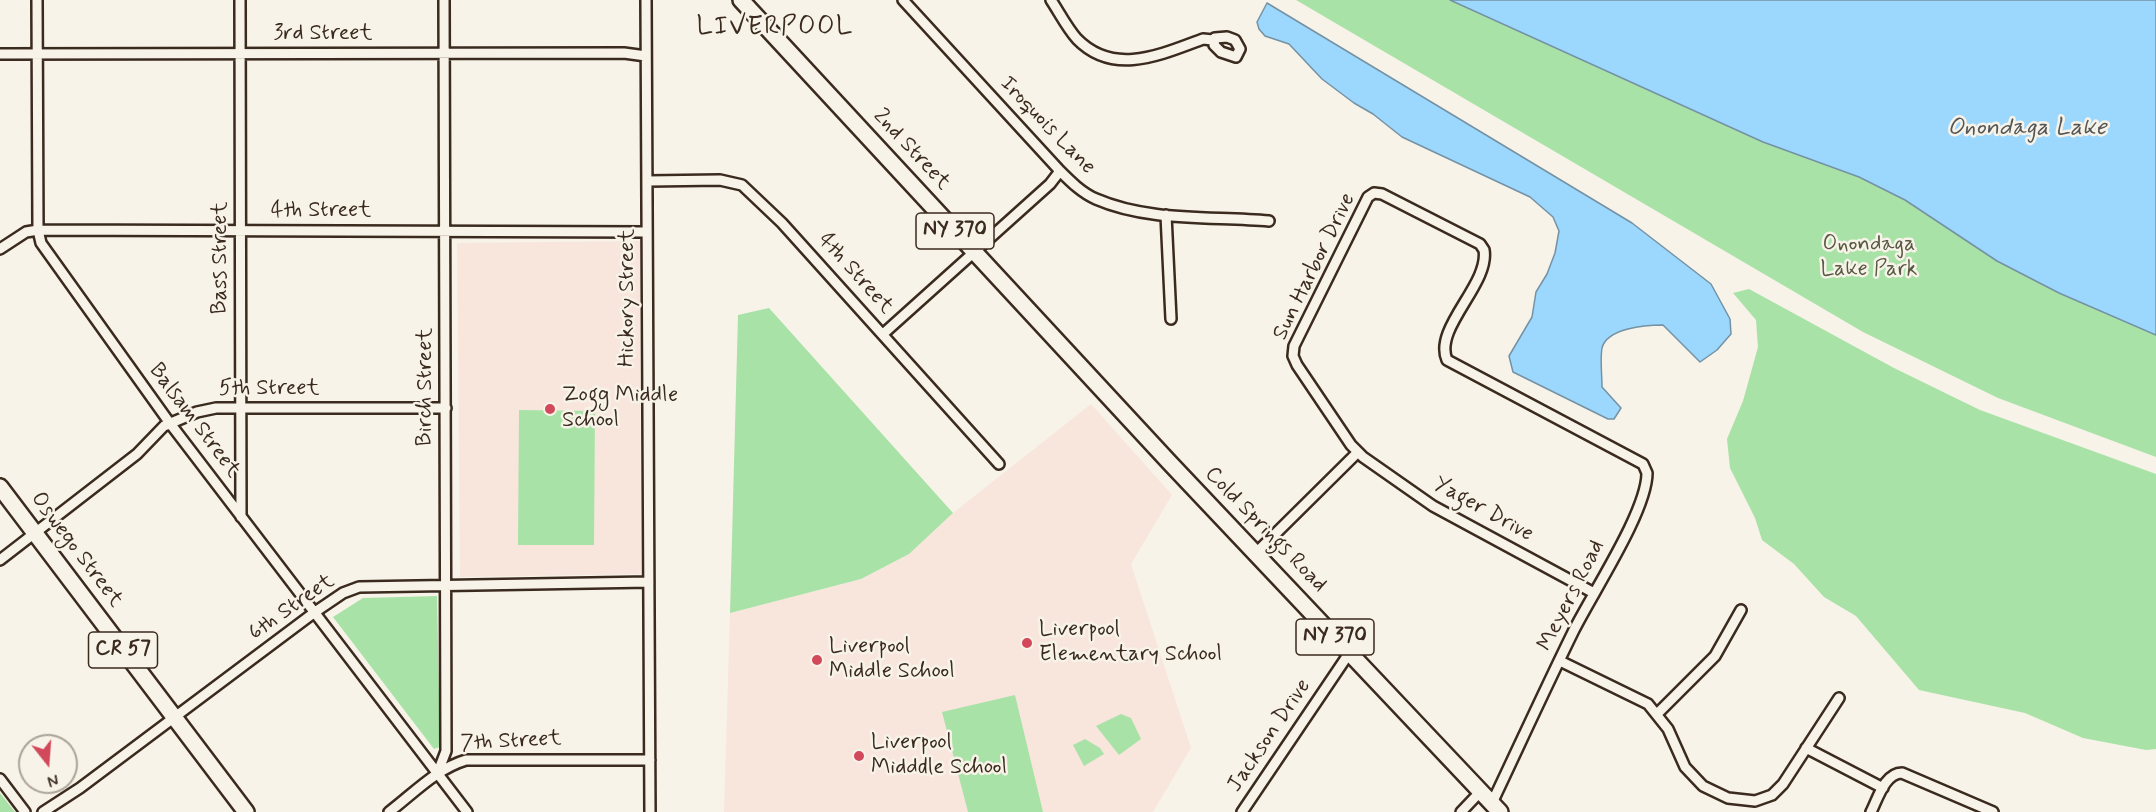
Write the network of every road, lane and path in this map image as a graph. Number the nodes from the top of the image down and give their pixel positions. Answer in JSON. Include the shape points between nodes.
{"nodes":[{"id":1,"x":37,"y":0,"type":"edge"},
{"id":2,"x":240,"y":0,"type":"edge"},
{"id":3,"x":444,"y":0,"type":"edge"},
{"id":4,"x":646,"y":0,"type":"edge"},
{"id":5,"x":741,"y":0,"type":"edge"},
{"id":6,"x":903,"y":0,"type":"edge"},
{"id":7,"x":1051,"y":0,"type":"edge"},
{"id":8,"x":1213,"y":40,"type":"dead end"},
{"id":9,"x":240,"y":53,"type":"junction"},
{"id":10,"x":0,"y":54,"type":"edge"},
{"id":11,"x":37,"y":54,"type":"junction"},
{"id":12,"x":443,"y":55,"type":"junction"},
{"id":13,"x":646,"y":56,"type":"junction"},
{"id":14,"x":1060,"y":171,"type":"junction"},
{"id":15,"x":648,"y":181,"type":"junction"},
{"id":16,"x":1166,"y":215,"type":"junction"},
{"id":17,"x":1269,"y":221,"type":"dead end"},
{"id":18,"x":38,"y":230,"type":"junction"},
{"id":19,"x":240,"y":230,"type":"junction"},
{"id":20,"x":445,"y":232,"type":"junction"},
{"id":21,"x":647,"y":232,"type":"junction"},
{"id":22,"x":0,"y":249,"type":"edge"},
{"id":23,"x":975,"y":251,"type":"junction"},
{"id":24,"x":1171,"y":319,"type":"dead end"},
{"id":25,"x":883,"y":334,"type":"junction"},
{"id":26,"x":240,"y":408,"type":"junction"},
{"id":27,"x":446,"y":408,"type":"junction"},
{"id":28,"x":169,"y":422,"type":"junction"},
{"id":29,"x":1584,"y":432,"type":"joint"},
{"id":30,"x":1358,"y":452,"type":"junction"},
{"id":31,"x":1169,"y":462,"type":"joint"},
{"id":32,"x":999,"y":464,"type":"dead end"},
{"id":33,"x":0,"y":487,"type":"edge"},
{"id":34,"x":241,"y":516,"type":"junction"},
{"id":35,"x":34,"y":532,"type":"junction"},
{"id":36,"x":1256,"y":553,"type":"junction"},
{"id":37,"x":0,"y":560,"type":"edge"},
{"id":38,"x":649,"y":582,"type":"junction"},
{"id":39,"x":446,"y":584,"type":"junction"},
{"id":40,"x":1594,"y":593,"type":"junction"},
{"id":41,"x":1741,"y":610,"type":"dead end"},
{"id":42,"x":315,"y":612,"type":"junction"},
{"id":43,"x":1350,"y":652,"type":"junction"},
{"id":44,"x":1560,"y":661,"type":"junction"},
{"id":45,"x":1839,"y":698,"type":"dead end"},
{"id":46,"x":1658,"y":713,"type":"junction"},
{"id":47,"x":175,"y":718,"type":"junction"},
{"id":48,"x":1806,"y":748,"type":"junction"},
{"id":49,"x":650,"y":760,"type":"junction"},
{"id":50,"x":438,"y":772,"type":"junction"},
{"id":51,"x":0,"y":779,"type":"edge"},
{"id":52,"x":1883,"y":788,"type":"junction"},
{"id":53,"x":1480,"y":791,"type":"junction"},
{"id":54,"x":1496,"y":808,"type":"edge"},
{"id":55,"x":26,"y":812,"type":"edge"},
{"id":56,"x":43,"y":812,"type":"edge"},
{"id":57,"x":246,"y":812,"type":"edge"},
{"id":58,"x":389,"y":812,"type":"edge"},
{"id":59,"x":467,"y":812,"type":"edge"},
{"id":60,"x":650,"y":812,"type":"edge"},
{"id":61,"x":1242,"y":812,"type":"edge"},
{"id":62,"x":1461,"y":812,"type":"edge"},
{"id":63,"x":1871,"y":812,"type":"edge"},
{"id":64,"x":1992,"y":812,"type":"edge"}],
"edges":[{"from":1,"to":11,"type":"street","name":"Balsam Street"},
{"from":2,"to":9,"type":"street","name":"Bass Street"},
{"from":3,"to":12,"type":"street","name":"Birch Street"},
{"from":4,"to":13,"type":"street","name":"Hickory Street"},
{"from":5,"to":23,"type":"main road","name":"2nd Street","number":"NY 370"},
{"from":6,"to":14,"type":"street","name":"Iroquois Lane"},
{"from":7,"to":8,"type":"street","via":[[1076,38],[1107,56],[1146,60],[1203,39]]},
{"from":9,"to":11,"type":"street","name":"3rd Street"},
{"from":9,"to":12,"type":"street","name":"3rd Street"},
{"from":9,"to":19,"type":"street","name":"Bass Street"},
{"from":10,"to":11,"type":"street","name":"3rd Street"},
{"from":11,"to":18,"type":"street","name":"Balsam Street"},
{"from":12,"to":13,"type":"street","name":"3rd Street"},
{"from":12,"to":20,"type":"street","name":"Birch Street"},
{"from":13,"to":15,"type":"street","name":"Hickory Street"},
{"from":14,"to":16,"type":"street","name":"Iroquois Lane","via":[[1096,199]]},
{"from":14,"to":23,"type":"street"},
{"from":15,"to":21,"type":"street","name":"Hickory Street"},
{"from":15,"to":25,"type":"street","name":"4th Street","via":[[720,180],[742,184]]},
{"from":16,"to":17,"type":"street","name":"Iroquois Lane"},
{"from":16,"to":24,"type":"street"},
{"from":18,"to":19,"type":"street","name":"4th Street"},
{"from":18,"to":22,"type":"street","name":"4th Street","via":[[26,232]]},
{"from":18,"to":28,"type":"street","name":"Balsam Street","via":[[41,243],[60,272]]},
{"from":19,"to":20,"type":"street","name":"4th Street"},
{"from":19,"to":26,"type":"street","name":"Bass Street"},
{"from":20,"to":21,"type":"street","name":"4th Street"},
{"from":20,"to":27,"type":"street","name":"Birch Street"},
{"from":21,"to":38,"type":"street","name":"Hickory Street"},
{"from":23,"to":25,"type":"street"},
{"from":23,"to":31,"type":"main road","name":"2nd Street","number":"NY 370"},
{"from":25,"to":32,"type":"street","name":"4th Street"},
{"from":26,"to":27,"type":"street","name":"5th Street"},
{"from":26,"to":28,"type":"street","name":"5th Street","via":[[216,408]]},
{"from":26,"to":34,"type":"street","name":"Bass Street"},
{"from":27,"to":39,"type":"street","name":"Birch Street"},
{"from":28,"to":34,"type":"street","name":"Balsam Street"},
{"from":28,"to":35,"type":"street","name":"5th Street","via":[[137,454]]},
{"from":29,"to":30,"type":"street","name":"Sun Harbor Drive","via":[[1447,360],[1444,345],[1482,266],[1484,250],[1480,244],[1374,193],[1368,197],[1294,346],[1293,356]]},
{"from":29,"to":40,"type":"street","name":"Meyers Road","via":[[1643,464],[1647,473],[1641,500]]},
{"from":30,"to":36,"type":"street"},
{"from":30,"to":40,"type":"street","name":"Yager Drive","via":[[1433,506]]},
{"from":31,"to":36,"type":"main road","name":"Cold Springs Road","number":"NY 370"},
{"from":33,"to":35,"type":"main road","name":"Oswego Street","number":"CR 57"},
{"from":34,"to":42,"type":"street","name":"Balsam Street"},
{"from":35,"to":37,"type":"street","name":"5th Street"},
{"from":35,"to":47,"type":"main road","name":"Oswego Street","number":"CR 57"},
{"from":36,"to":43,"type":"main road","name":"Cold Springs Road","number":"NY 370"},
{"from":38,"to":39,"type":"street","name":"6th Street"},
{"from":38,"to":49,"type":"street","name":"Hickory Street"},
{"from":39,"to":42,"type":"street","name":"6th Street","via":[[359,587]]},
{"from":39,"to":50,"type":"street","name":"Birch Street","via":[[446,751]]},
{"from":40,"to":44,"type":"street","name":"Meyers Road"},
{"from":41,"to":46,"type":"street","via":[[1715,656]]},
{"from":42,"to":47,"type":"street","name":"6th Street"},
{"from":42,"to":50,"type":"street","name":"Balsam Street"},
{"from":43,"to":53,"type":"main road","name":"Cold Springs Road","number":"NY 370"},
{"from":43,"to":61,"type":"street","name":"Jackson Drive"},
{"from":44,"to":46,"type":"street","via":[[1648,704]]},
{"from":44,"to":54,"type":"street","name":"Meyers Road"},
{"from":45,"to":48,"type":"street"},
{"from":46,"to":48,"type":"street","via":[[1693,777],[1703,786],[1742,801],[1772,795]]},
{"from":47,"to":56,"type":"street","name":"6th Street"},
{"from":47,"to":57,"type":"main road","name":"Oswego Street","number":"CR 57"},
{"from":48,"to":52,"type":"street"},
{"from":49,"to":50,"type":"street","name":"7th Street","via":[[466,760]]},
{"from":49,"to":60,"type":"street","name":"Hickory Street"},
{"from":50,"to":58,"type":"street","name":"7th Street"},
{"from":50,"to":59,"type":"street","name":"Balsam Street"},
{"from":51,"to":55,"type":"street"},
{"from":52,"to":63,"type":"street"},
{"from":52,"to":64,"type":"street","via":[[1890,777],[1902,773]]},
{"from":53,"to":54,"type":"main road","name":"Cold Springs Road","number":"NY 370"},
{"from":53,"to":62,"type":"street"}]}
